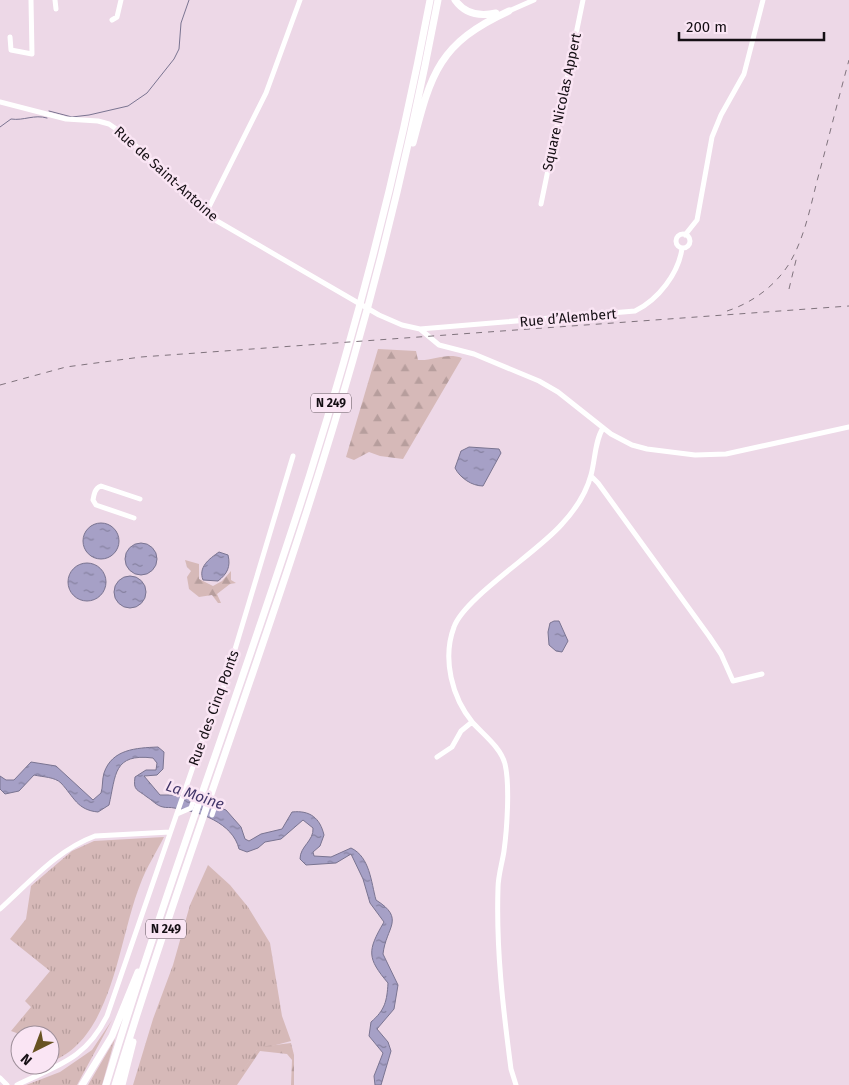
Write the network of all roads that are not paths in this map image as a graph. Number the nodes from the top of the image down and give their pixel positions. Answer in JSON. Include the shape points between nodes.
{"nodes":[{"id":1,"x":31,"y":0,"type":"edge"},
{"id":2,"x":56,"y":0,"type":"edge"},
{"id":3,"x":121,"y":0,"type":"edge"},
{"id":4,"x":300,"y":0,"type":"edge"},
{"id":5,"x":430,"y":0,"type":"edge"},
{"id":6,"x":438,"y":0,"type":"edge"},
{"id":7,"x":455,"y":0,"type":"edge"},
{"id":8,"x":534,"y":0,"type":"edge"},
{"id":9,"x":583,"y":0,"type":"edge"},
{"id":10,"x":763,"y":0,"type":"edge"},
{"id":11,"x":56,"y":9,"type":"dead end"},
{"id":12,"x":509,"y":11,"type":"junction"},
{"id":13,"x":112,"y":20,"type":"dead end"},
{"id":14,"x":10,"y":37,"type":"dead end"},
{"id":15,"x":0,"y":102,"type":"edge"},
{"id":16,"x":404,"y":164,"type":"junction"},
{"id":17,"x":541,"y":204,"type":"dead end"},
{"id":18,"x":206,"y":213,"type":"junction"},
{"id":19,"x":685,"y":235,"type":"junction"},
{"id":20,"x":682,"y":248,"type":"junction"},
{"id":21,"x":420,"y":329,"type":"junction"},
{"id":22,"x":849,"y":427,"type":"edge"},
{"id":23,"x":603,"y":428,"type":"junction"},
{"id":24,"x":293,"y":456,"type":"dead end"},
{"id":25,"x":591,"y":476,"type":"junction"},
{"id":26,"x":140,"y":498,"type":"dead end"},
{"id":27,"x":134,"y":518,"type":"dead end"},
{"id":28,"x":762,"y":674,"type":"dead end"},
{"id":29,"x":472,"y":722,"type":"junction"},
{"id":30,"x":436,"y":757,"type":"dead end"},
{"id":31,"x":188,"y":783,"type":"junction"},
{"id":32,"x":197,"y":798,"type":"junction"},
{"id":33,"x":215,"y":806,"type":"dead end"},
{"id":34,"x":212,"y":815,"type":"dead end"},
{"id":35,"x":176,"y":817,"type":"junction"},
{"id":36,"x":170,"y":832,"type":"junction"},
{"id":37,"x":0,"y":909,"type":"edge"},
{"id":38,"x":145,"y":964,"type":"junction"},
{"id":39,"x":143,"y":999,"type":"junction"},
{"id":40,"x":0,"y":1078,"type":"edge"},
{"id":41,"x":6,"y":1085,"type":"edge"},
{"id":42,"x":17,"y":1085,"type":"edge"},
{"id":43,"x":82,"y":1085,"type":"edge"},
{"id":44,"x":106,"y":1085,"type":"edge"},
{"id":45,"x":115,"y":1085,"type":"edge"},
{"id":46,"x":122,"y":1085,"type":"edge"},
{"id":47,"x":516,"y":1085,"type":"edge"}],
"edges":[{"from":1,"to":14,"type":"street","via":[[32,54],[11,50]]},
{"from":2,"to":11,"type":"street"},
{"from":3,"to":13,"type":"street","via":[[117,17]]},
{"from":4,"to":18,"type":"street","via":[[266,93]]},
{"from":5,"to":32,"type":"highway","number":"N 249","via":[[388,194],[338,382],[299,507]]},
{"from":6,"to":16,"type":"highway","number":"N 249"},
{"from":7,"to":12,"type":"highway","via":[[465,11],[478,15]]},
{"from":8,"to":12,"type":"street"},
{"from":9,"to":17,"type":"street","name":"Square Nicolas Appert"},
{"from":10,"to":19,"type":"street","via":[[744,74],[712,137],[697,220]]},
{"from":12,"to":16,"type":"highway","number":"N 249","via":[[468,32],[442,60],[428,87],[409,157]]},
{"from":15,"to":18,"type":"street","name":"Rue de Saint-Antoine","via":[[66,119],[110,124],[126,135]]},
{"from":16,"to":39,"type":"highway","number":"N 249","via":[[365,317],[322,464]]},
{"from":18,"to":21,"type":"street","name":"Rue de Saint-Antoine","via":[[379,315]]},
{"from":19,"to":20,"type":"street","via":[[690,242]]},
{"from":19,"to":20,"type":"street","via":[[676,239]]},
{"from":20,"to":21,"type":"street","name":"Rue d’Alembert","via":[[676,271],[654,298],[635,311]]},
{"from":21,"to":23,"type":"street","via":[[439,345],[482,357],[539,381]]},
{"from":22,"to":23,"type":"street","via":[[712,456],[647,449],[620,439]]},
{"from":23,"to":25,"type":"street"},
{"from":24,"to":31,"type":"street","name":"Rue des Cinq Ponts","via":[[226,677]]},
{"from":25,"to":28,"type":"street","via":[[709,636],[733,681]]},
{"from":25,"to":29,"type":"street","via":[[578,504],[562,525],[468,607],[454,626],[450,653],[452,682],[459,704]]},
{"from":26,"to":27,"type":"street","via":[[102,486],[96,489],[92,500],[96,506]]},
{"from":29,"to":30,"type":"street","via":[[461,731],[452,747]]},
{"from":29,"to":47,"type":"street","via":[[505,762],[505,834],[498,890],[497,952],[511,1069]]},
{"from":31,"to":32,"type":"street"},
{"from":31,"to":35,"type":"street","name":"Rue des Cinq Ponts"},
{"from":32,"to":35,"type":"street","via":[[190,808]]},
{"from":32,"to":38,"type":"highway","number":"N 249","via":[[195,816]]},
{"from":33,"to":34,"type":"street"},
{"from":35,"to":36,"type":"street","name":"Rue des Cinq Ponts"},
{"from":36,"to":37,"type":"street","via":[[95,836],[84,840],[53,860]]},
{"from":36,"to":42,"type":"street","name":"Rue des Cinq Ponts","via":[[114,998],[100,1029],[81,1053],[67,1063]]},
{"from":38,"to":43,"type":"highway","number":"N 249","via":[[139,969],[103,1053]]},
{"from":38,"to":44,"type":"highway","number":"N 249"},
{"from":39,"to":45,"type":"highway","number":"N 249"},
{"from":39,"to":46,"type":"highway","number":"N 249"},
{"from":40,"to":41,"type":"street"}]}
